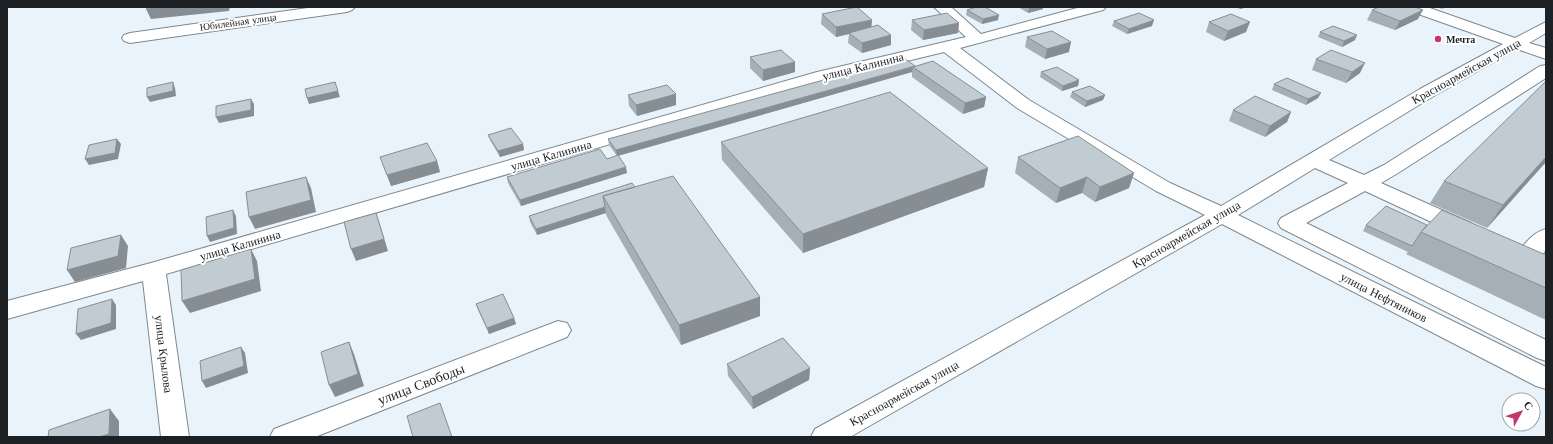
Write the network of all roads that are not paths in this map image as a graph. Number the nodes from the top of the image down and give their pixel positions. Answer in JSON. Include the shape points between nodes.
{"nodes":[{"id":1,"x":347,"y":7,"type":"edge"},
{"id":2,"x":942,"y":7,"type":"edge"},
{"id":3,"x":1098,"y":7,"type":"edge"},
{"id":4,"x":1412,"y":7,"type":"edge"},
{"id":5,"x":1546,"y":27,"type":"edge"},
{"id":6,"x":130,"y":38,"type":"dead end"},
{"id":7,"x":978,"y":40,"type":"junction"},
{"id":8,"x":1515,"y":44,"type":"junction"},
{"id":9,"x":947,"y":46,"type":"junction"},
{"id":10,"x":1546,"y":54,"type":"edge"},
{"id":11,"x":1546,"y":70,"type":"edge"},
{"id":12,"x":1314,"y":160,"type":"junction"},
{"id":13,"x":1364,"y":183,"type":"junction"},
{"id":14,"x":1222,"y":215,"type":"junction"},
{"id":15,"x":1478,"y":235,"type":"edge"},
{"id":16,"x":1546,"y":236,"type":"edge"},
{"id":17,"x":1506,"y":248,"type":"edge"},
{"id":18,"x":1537,"y":262,"type":"edge"},
{"id":19,"x":154,"y":270,"type":"junction"},
{"id":20,"x":7,"y":310,"type":"edge"},
{"id":21,"x":558,"y":330,"type":"dead end"},
{"id":22,"x":1546,"y":351,"type":"edge"},
{"id":23,"x":1546,"y":379,"type":"edge"},
{"id":24,"x":175,"y":437,"type":"edge"},
{"id":25,"x":284,"y":437,"type":"edge"},
{"id":26,"x":824,"y":437,"type":"edge"}],
"edges":[{"from":1,"to":6,"type":"street","name":"Юбилейная улица"},
{"from":2,"to":7,"type":"street"},
{"from":3,"to":7,"type":"street","name":"улица Калинина"},
{"from":4,"to":8,"type":"street"},
{"from":5,"to":8,"type":"street","name":"Красноармейская улица"},
{"from":7,"to":9,"type":"street","name":"улица Калинина"},
{"from":8,"to":10,"type":"street"},
{"from":8,"to":12,"type":"street","name":"Красноармейская улица","via":[[1426,93]]},
{"from":9,"to":14,"type":"street","name":"улица Нефтяников","via":[[1023,104],[1163,187]]},
{"from":9,"to":19,"type":"street","name":"улица Калинина","via":[[823,76]]},
{"from":11,"to":13,"type":"street","via":[[1392,169]]},
{"from":12,"to":13,"type":"street"},
{"from":12,"to":14,"type":"street","name":"Красноармейская улица"},
{"from":13,"to":15,"type":"street"},
{"from":13,"to":22,"type":"street","via":[[1289,222]]},
{"from":14,"to":23,"type":"street","name":"улица Нефтяников"},
{"from":14,"to":26,"type":"street","name":"Красноармейская улица"},
{"from":16,"to":18,"type":"street"},
{"from":17,"to":18,"type":"street"},
{"from":19,"to":20,"type":"street","name":"улица Калинина"},
{"from":19,"to":24,"type":"street","name":"улица Крылова"},
{"from":21,"to":25,"type":"street","name":"улица Свободы"}]}
